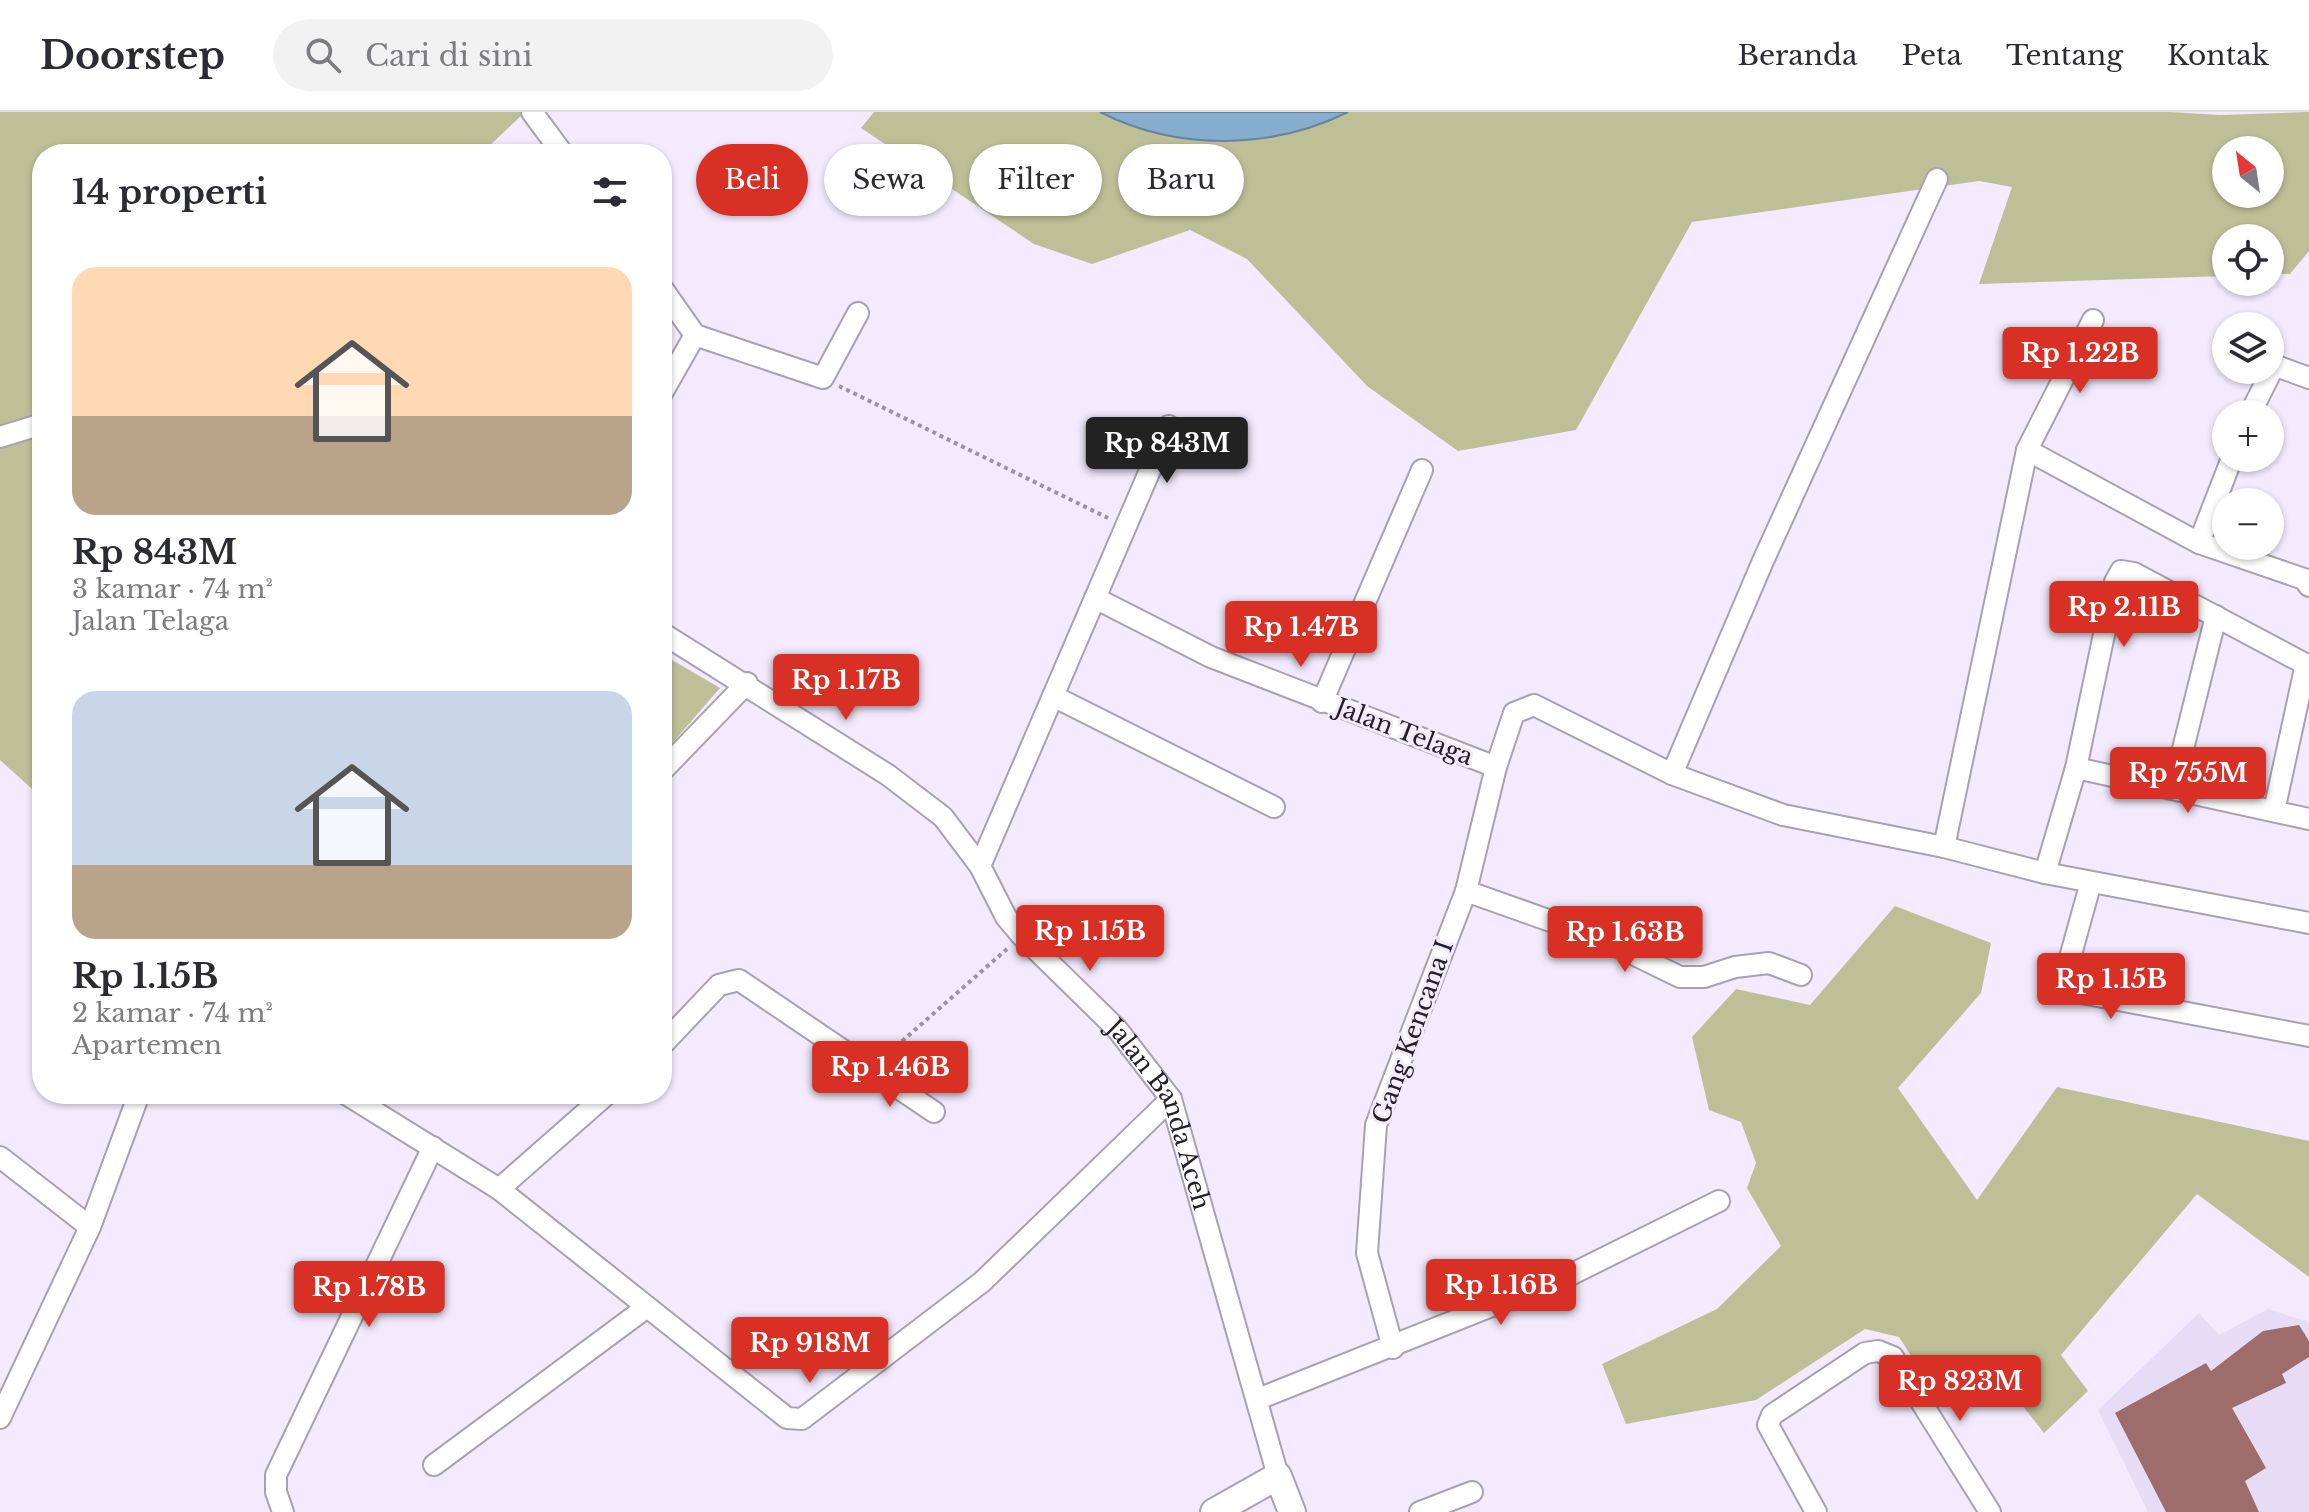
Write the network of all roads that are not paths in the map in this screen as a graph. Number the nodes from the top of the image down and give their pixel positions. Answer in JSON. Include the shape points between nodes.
{"nodes":[{"id":1,"x":532,"y":112,"type":"edge"},
{"id":2,"x":556,"y":144,"type":"edge"},
{"id":3,"x":1937,"y":179,"type":"dead end"},
{"id":4,"x":672,"y":302,"type":"edge"},
{"id":5,"x":858,"y":313,"type":"dead end"},
{"id":6,"x":2093,"y":320,"type":"dead end"},
{"id":7,"x":695,"y":335,"type":"junction"},
{"id":8,"x":672,"y":375,"type":"edge"},
{"id":9,"x":2309,"y":378,"type":"edge"},
{"id":10,"x":2256,"y":400,"type":"edge"},
{"id":11,"x":1169,"y":426,"type":"dead end"},
{"id":12,"x":32,"y":427,"type":"edge"},
{"id":13,"x":0,"y":437,"type":"edge"},
{"id":14,"x":2027,"y":450,"type":"junction"},
{"id":15,"x":1422,"y":470,"type":"dead end"},
{"id":16,"x":2227,"y":472,"type":"edge"},
{"id":17,"x":2199,"y":543,"type":"junction"},
{"id":18,"x":2309,"y":586,"type":"edge"},
{"id":19,"x":1095,"y":598,"type":"junction"},
{"id":20,"x":2216,"y":616,"type":"junction"},
{"id":21,"x":672,"y":639,"type":"edge"},
{"id":22,"x":2307,"y":665,"type":"edge"},
{"id":23,"x":747,"y":683,"type":"junction"},
{"id":24,"x":1053,"y":696,"type":"junction"},
{"id":25,"x":1322,"y":702,"type":"junction"},
{"id":26,"x":672,"y":761,"type":"edge"},
{"id":27,"x":1496,"y":767,"type":"junction"},
{"id":28,"x":2076,"y":768,"type":"junction"},
{"id":29,"x":1672,"y":774,"type":"junction"},
{"id":30,"x":2173,"y":789,"type":"junction"},
{"id":31,"x":1274,"y":807,"type":"dead end"},
{"id":32,"x":2274,"y":811,"type":"junction"},
{"id":33,"x":2309,"y":819,"type":"edge"},
{"id":34,"x":1944,"y":847,"type":"junction"},
{"id":35,"x":980,"y":866,"type":"junction"},
{"id":36,"x":2045,"y":873,"type":"junction"},
{"id":37,"x":2091,"y":882,"type":"junction"},
{"id":38,"x":1466,"y":891,"type":"junction"},
{"id":39,"x":2309,"y":923,"type":"edge"},
{"id":40,"x":1801,"y":975,"type":"dead end"},
{"id":41,"x":672,"y":1034,"type":"edge"},
{"id":42,"x":2309,"y":1036,"type":"edge"},
{"id":43,"x":1171,"y":1099,"type":"junction"},
{"id":44,"x":135,"y":1104,"type":"edge"},
{"id":45,"x":362,"y":1104,"type":"edge"},
{"id":46,"x":596,"y":1104,"type":"edge"},
{"id":47,"x":934,"y":1112,"type":"dead end"},
{"id":48,"x":433,"y":1147,"type":"junction"},
{"id":49,"x":0,"y":1157,"type":"edge"},
{"id":50,"x":499,"y":1189,"type":"junction"},
{"id":51,"x":1719,"y":1201,"type":"dead end"},
{"id":52,"x":90,"y":1227,"type":"junction"},
{"id":53,"x":647,"y":1307,"type":"junction"},
{"id":54,"x":1393,"y":1348,"type":"junction"},
{"id":55,"x":1258,"y":1399,"type":"junction"},
{"id":56,"x":0,"y":1418,"type":"edge"},
{"id":57,"x":434,"y":1465,"type":"dead end"},
{"id":58,"x":1278,"y":1476,"type":"junction"},
{"id":59,"x":1472,"y":1492,"type":"dead end"},
{"id":60,"x":283,"y":1512,"type":"edge"},
{"id":61,"x":1214,"y":1512,"type":"edge"},
{"id":62,"x":1292,"y":1512,"type":"edge"},
{"id":63,"x":1420,"y":1512,"type":"edge"},
{"id":64,"x":1816,"y":1512,"type":"edge"},
{"id":65,"x":1990,"y":1512,"type":"edge"}],
"edges":[{"from":1,"to":2,"type":"street"},
{"from":3,"to":29,"type":"street"},
{"from":4,"to":7,"type":"street"},
{"from":5,"to":7,"type":"street","via":[[823,378]]},
{"from":6,"to":14,"type":"street"},
{"from":7,"to":8,"type":"street"},
{"from":9,"to":10,"type":"street","via":[[2279,367],[2265,376]]},
{"from":11,"to":19,"type":"street"},
{"from":12,"to":13,"type":"street"},
{"from":14,"to":17,"type":"street"},
{"from":14,"to":34,"type":"street"},
{"from":15,"to":25,"type":"street"},
{"from":16,"to":17,"type":"street"},
{"from":17,"to":18,"type":"street","via":[[2304,579]]},
{"from":19,"to":24,"type":"street"},
{"from":19,"to":25,"type":"street","name":"Jalan Telaga","via":[[1211,657]]},
{"from":20,"to":22,"type":"street"},
{"from":20,"to":28,"type":"street","via":[[2121,571]]},
{"from":20,"to":30,"type":"street"},
{"from":21,"to":23,"type":"street","name":"Jalan Banda Aceh"},
{"from":22,"to":32,"type":"street"},
{"from":23,"to":26,"type":"street"},
{"from":23,"to":35,"type":"street","name":"Jalan Banda Aceh","via":[[943,817]]},
{"from":24,"to":31,"type":"street"},
{"from":24,"to":35,"type":"street"},
{"from":25,"to":27,"type":"street","name":"Jalan Telaga"},
{"from":27,"to":29,"type":"street","name":"Gang Kencana I","via":[[1514,713],[1534,705]]},
{"from":27,"to":38,"type":"street","name":"Gang Kencana I"},
{"from":28,"to":30,"type":"street"},
{"from":28,"to":36,"type":"street"},
{"from":29,"to":34,"type":"street","name":"Gang Kencana I","via":[[1783,815]]},
{"from":30,"to":32,"type":"street"},
{"from":32,"to":33,"type":"street"},
{"from":34,"to":36,"type":"street","name":"Gang Kencana I"},
{"from":35,"to":43,"type":"street","name":"Jalan Banda Aceh","via":[[1006,917],[1117,1029]]},
{"from":36,"to":37,"type":"street","name":"Gang Kencana I"},
{"from":37,"to":39,"type":"street","name":"Gang Kencana I"},
{"from":37,"to":42,"type":"street","via":[[2063,983],[2071,991]]},
{"from":38,"to":40,"type":"street","via":[[1604,940],[1680,977],[1769,963]]},
{"from":38,"to":54,"type":"street","name":"Gang Kencana I","via":[[1376,1125],[1367,1253]]},
{"from":41,"to":47,"type":"street","via":[[719,985],[739,980]]},
{"from":43,"to":53,"type":"street","via":[[982,1282],[802,1419],[787,1418]]},
{"from":43,"to":55,"type":"street","name":"Jalan Banda Aceh"},
{"from":44,"to":52,"type":"street"},
{"from":45,"to":48,"type":"street"},
{"from":46,"to":50,"type":"street"},
{"from":48,"to":50,"type":"street"},
{"from":48,"to":60,"type":"street","via":[[276,1475]]},
{"from":49,"to":52,"type":"street"},
{"from":50,"to":53,"type":"street"},
{"from":51,"to":54,"type":"street","via":[[1599,1262]]},
{"from":52,"to":56,"type":"street"},
{"from":53,"to":57,"type":"street"},
{"from":54,"to":55,"type":"street"},
{"from":55,"to":58,"type":"street","name":"Jalan Banda Aceh"},
{"from":58,"to":61,"type":"street"},
{"from":58,"to":62,"type":"street","name":"Jalan Banda Aceh"},
{"from":59,"to":63,"type":"street"},
{"from":64,"to":65,"type":"street","via":[[1768,1425],[1772,1415],[1865,1353],[1878,1351],[1893,1357]]}]}
